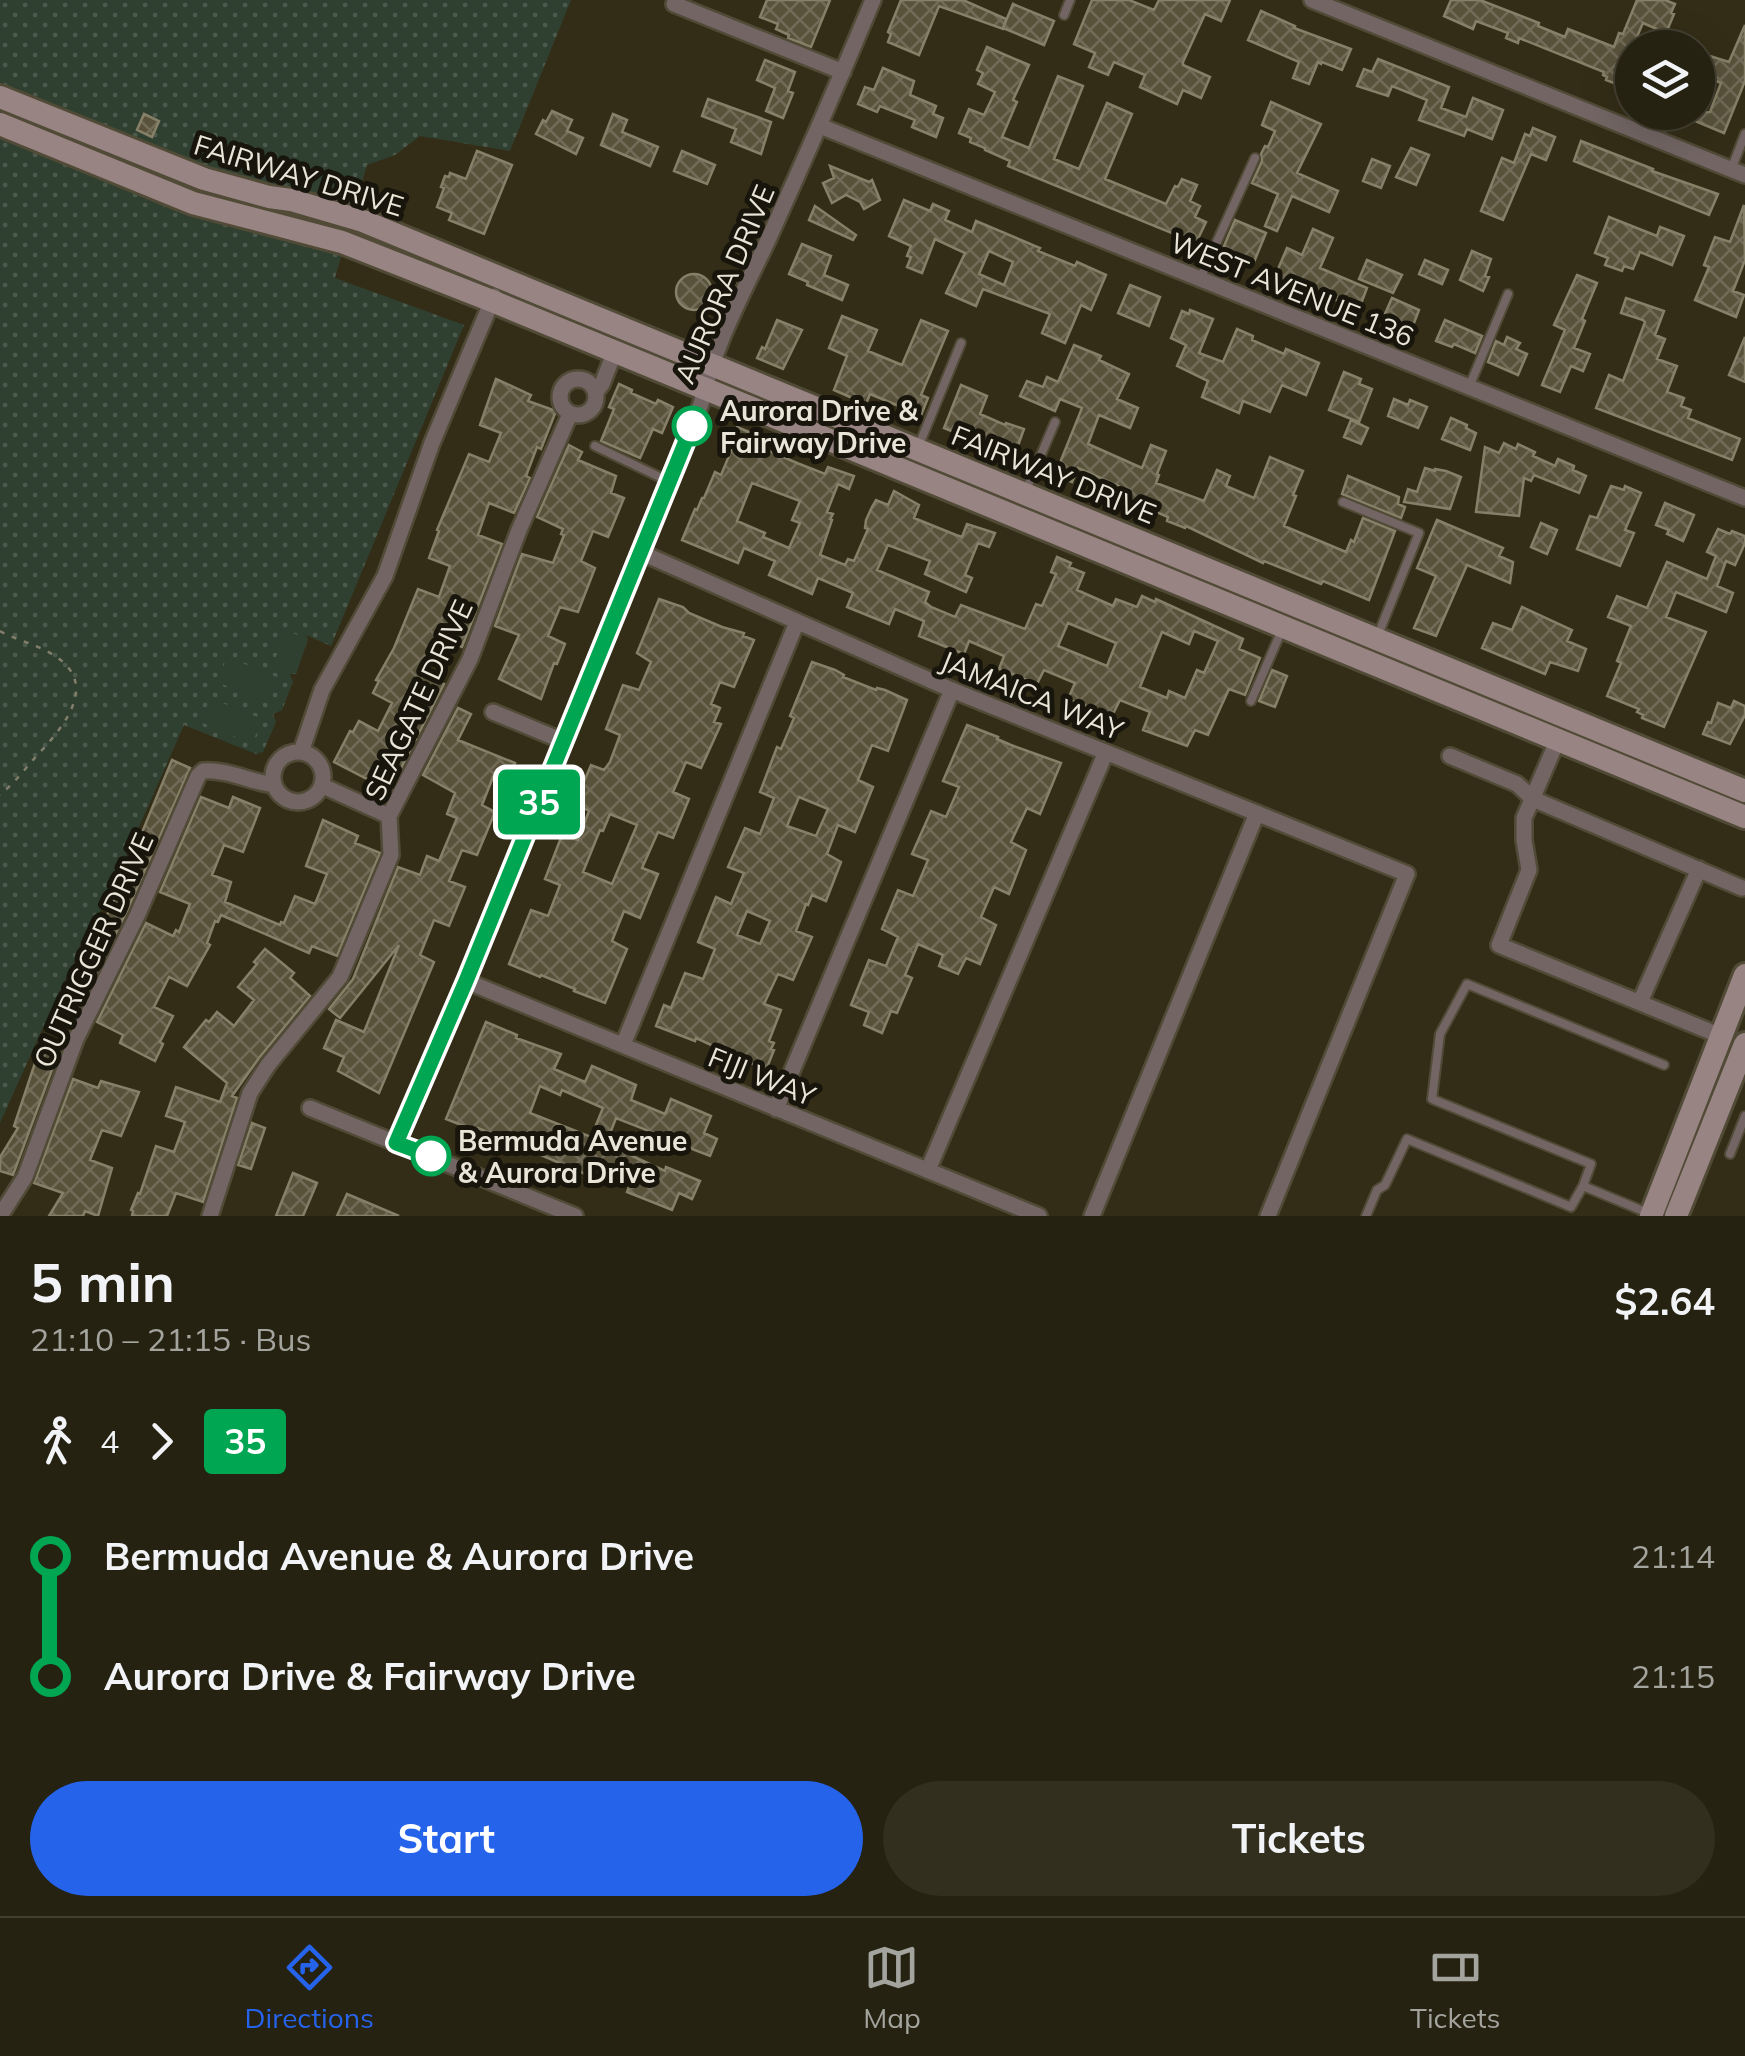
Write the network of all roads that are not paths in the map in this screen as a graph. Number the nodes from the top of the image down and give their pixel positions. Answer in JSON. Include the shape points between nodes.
{"nodes":[{"id":1,"x":873,"y":0,"type":"edge"},
{"id":2,"x":1070,"y":0,"type":"edge"},
{"id":3,"x":1312,"y":0,"type":"edge"},
{"id":4,"x":674,"y":4,"type":"dead end"},
{"id":5,"x":1064,"y":15,"type":"dead end"},
{"id":6,"x":843,"y":72,"type":"junction"},
{"id":7,"x":0,"y":97,"type":"edge"},
{"id":8,"x":0,"y":124,"type":"edge"},
{"id":9,"x":820,"y":126,"type":"junction"},
{"id":10,"x":1745,"y":134,"type":"edge"},
{"id":11,"x":1254,"y":158,"type":"dead end"},
{"id":12,"x":1738,"y":173,"type":"edge"},
{"id":13,"x":1200,"y":279,"type":"junction"},
{"id":14,"x":497,"y":291,"type":"junction"},
{"id":15,"x":1508,"y":294,"type":"dead end"},
{"id":16,"x":961,"y":343,"type":"dead end"},
{"id":17,"x":615,"y":351,"type":"junction"},
{"id":18,"x":709,"y":377,"type":"junction"},
{"id":19,"x":1470,"y":387,"type":"junction"},
{"id":20,"x":596,"y":392,"type":"junction"},
{"id":21,"x":570,"y":414,"type":"junction"},
{"id":22,"x":1054,"y":422,"type":"dead end"},
{"id":23,"x":595,"y":446,"type":"dead end"},
{"id":24,"x":918,"y":450,"type":"junction"},
{"id":25,"x":670,"y":482,"type":"junction"},
{"id":26,"x":1024,"y":494,"type":"junction"},
{"id":27,"x":1745,"y":498,"type":"edge"},
{"id":28,"x":1343,"y":502,"type":"dead end"},
{"id":29,"x":1073,"y":527,"type":"junction"},
{"id":30,"x":642,"y":553,"type":"junction"},
{"id":31,"x":797,"y":622,"type":"junction"},
{"id":32,"x":1284,"y":626,"type":"junction"},
{"id":33,"x":1377,"y":639,"type":"junction"},
{"id":34,"x":952,"y":690,"type":"junction"},
{"id":35,"x":1251,"y":701,"type":"dead end"},
{"id":36,"x":493,"y":712,"type":"dead end"},
{"id":37,"x":1567,"y":717,"type":"junction"},
{"id":38,"x":1558,"y":740,"type":"junction"},
{"id":39,"x":563,"y":741,"type":"junction"},
{"id":40,"x":301,"y":752,"type":"junction"},
{"id":41,"x":1106,"y":752,"type":"junction"},
{"id":42,"x":1450,"y":756,"type":"dead end"},
{"id":43,"x":274,"y":784,"type":"junction"},
{"id":44,"x":323,"y":786,"type":"junction"},
{"id":45,"x":1745,"y":791,"type":"edge"},
{"id":46,"x":1533,"y":799,"type":"junction"},
{"id":47,"x":1257,"y":814,"type":"junction"},
{"id":48,"x":389,"y":816,"type":"junction"},
{"id":49,"x":1745,"y":818,"type":"edge"},
{"id":50,"x":1698,"y":869,"type":"junction"},
{"id":51,"x":1742,"y":888,"type":"dead end"},
{"id":52,"x":1745,"y":974,"type":"edge"},
{"id":53,"x":466,"y":981,"type":"junction"},
{"id":54,"x":1640,"y":1002,"type":"junction"},
{"id":55,"x":1721,"y":1036,"type":"junction"},
{"id":56,"x":1745,"y":1044,"type":"edge"},
{"id":57,"x":623,"y":1046,"type":"junction"},
{"id":58,"x":1664,"y":1065,"type":"dead end"},
{"id":59,"x":310,"y":1108,"type":"dead end"},
{"id":60,"x":776,"y":1108,"type":"junction"},
{"id":61,"x":1745,"y":1116,"type":"edge"},
{"id":62,"x":1686,"y":1129,"type":"junction"},
{"id":63,"x":396,"y":1143,"type":"junction"},
{"id":64,"x":1705,"y":1144,"type":"junction"},
{"id":65,"x":1730,"y":1154,"type":"dead end"},
{"id":66,"x":928,"y":1170,"type":"junction"},
{"id":67,"x":1583,"y":1186,"type":"junction"},
{"id":68,"x":550,"y":1211,"type":"edge"},
{"id":69,"x":1651,"y":1215,"type":"edge"},
{"id":70,"x":0,"y":1216,"type":"edge"},
{"id":71,"x":210,"y":1216,"type":"edge"},
{"id":72,"x":575,"y":1216,"type":"edge"},
{"id":73,"x":1038,"y":1216,"type":"edge"},
{"id":74,"x":1092,"y":1216,"type":"edge"},
{"id":75,"x":1268,"y":1216,"type":"edge"},
{"id":76,"x":1366,"y":1216,"type":"edge"},
{"id":77,"x":1676,"y":1216,"type":"edge"}],
"edges":[{"from":1,"to":6,"type":"street","name":"AURORA DRIVE"},
{"from":2,"to":5,"type":"lane"},
{"from":3,"to":12,"type":"street"},
{"from":4,"to":6,"type":"street"},
{"from":6,"to":9,"type":"street","name":"AURORA DRIVE"},
{"from":7,"to":14,"type":"street","name":"FAIRWAY DRIVE","via":[[204,179],[363,222]]},
{"from":8,"to":14,"type":"street","name":"FAIRWAY DRIVE","via":[[193,203]]},
{"from":9,"to":13,"type":"street","name":"WEST AVENUE 136"},
{"from":9,"to":18,"type":"street","name":"AURORA DRIVE"},
{"from":10,"to":12,"type":"lane"},
{"from":11,"to":13,"type":"lane"},
{"from":13,"to":19,"type":"street","name":"WEST AVENUE 136"},
{"from":14,"to":17,"type":"street","name":"FAIRWAY DRIVE"},
{"from":14,"to":18,"type":"street","name":"FAIRWAY DRIVE"},
{"from":14,"to":40,"type":"street","via":[[385,576],[322,690]]},
{"from":15,"to":19,"type":"lane"},
{"from":16,"to":24,"type":"lane"},
{"from":17,"to":18,"type":"street","name":"FAIRWAY DRIVE"},
{"from":17,"to":20,"type":"street","name":"SEAGATE DRIVE"},
{"from":18,"to":24,"type":"street","name":"FAIRWAY DRIVE"},
{"from":18,"to":25,"type":"street","name":"AURORA DRIVE"},
{"from":18,"to":29,"type":"street","name":"FAIRWAY DRIVE"},
{"from":19,"to":27,"type":"street","name":"WEST AVENUE 136"},
{"from":20,"to":21,"type":"street","name":"SEAGATE DRIVE","via":[[592,409]]},
{"from":20,"to":21,"type":"street","name":"SEAGATE DRIVE","via":[[584,380],[567,382],[560,399]]},
{"from":21,"to":48,"type":"street","name":"SEAGATE DRIVE","via":[[470,659]]},
{"from":22,"to":26,"type":"lane"},
{"from":23,"to":25,"type":"lane"},
{"from":24,"to":26,"type":"street","name":"FAIRWAY DRIVE"},
{"from":25,"to":30,"type":"street","name":"AURORA DRIVE"},
{"from":26,"to":29,"type":"street","name":"FAIRWAY DRIVE"},
{"from":28,"to":33,"type":"lane","via":[[1419,534]]},
{"from":29,"to":32,"type":"street","name":"FAIRWAY DRIVE"},
{"from":29,"to":33,"type":"street","name":"FAIRWAY DRIVE"},
{"from":30,"to":31,"type":"street","name":"JAMAICA WAY"},
{"from":30,"to":39,"type":"street","name":"AURORA DRIVE"},
{"from":31,"to":34,"type":"street","name":"JAMAICA WAY"},
{"from":31,"to":57,"type":"street"},
{"from":32,"to":35,"type":"lane"},
{"from":32,"to":38,"type":"street","name":"FAIRWAY DRIVE"},
{"from":33,"to":37,"type":"street","name":"FAIRWAY DRIVE"},
{"from":34,"to":41,"type":"street","name":"JAMAICA WAY"},
{"from":34,"to":60,"type":"street"},
{"from":36,"to":39,"type":"street"},
{"from":37,"to":38,"type":"street"},
{"from":37,"to":45,"type":"street","name":"FAIRWAY DRIVE"},
{"from":38,"to":46,"type":"street"},
{"from":38,"to":49,"type":"street","name":"FAIRWAY DRIVE"},
{"from":39,"to":53,"type":"street","name":"AURORA DRIVE"},
{"from":40,"to":43,"type":"street","via":[[278,761]]},
{"from":40,"to":44,"type":"street","via":[[321,766]]},
{"from":41,"to":47,"type":"street","name":"JAMAICA WAY"},
{"from":41,"to":66,"type":"street"},
{"from":42,"to":46,"type":"street","via":[[1517,784]]},
{"from":43,"to":44,"type":"street","via":[[283,798],[299,802]]},
{"from":43,"to":70,"type":"street","name":"OUTRIGGER DRIVE","via":[[213,770],[198,776],[76,1039],[24,1177]]},
{"from":44,"to":48,"type":"street"},
{"from":46,"to":50,"type":"street"},
{"from":46,"to":54,"type":"street","via":[[1524,818],[1529,870],[1498,945]]},
{"from":47,"to":74,"type":"street"},
{"from":47,"to":75,"type":"street","name":"JAMAICA WAY","via":[[1408,874]]},
{"from":48,"to":71,"type":"street","name":"SEAGATE DRIVE","via":[[391,855],[340,977],[250,1093]]},
{"from":50,"to":51,"type":"street"},
{"from":50,"to":54,"type":"street"},
{"from":52,"to":55,"type":"street"},
{"from":53,"to":57,"type":"street","name":"FIJI WAY"},
{"from":53,"to":63,"type":"street","name":"AURORA DRIVE"},
{"from":54,"to":55,"type":"street"},
{"from":55,"to":62,"type":"street"},
{"from":56,"to":64,"type":"street"},
{"from":57,"to":60,"type":"street","name":"FIJI WAY"},
{"from":58,"to":67,"type":"lane","via":[[1467,984],[1440,1034],[1432,1098],[1590,1164]]},
{"from":59,"to":63,"type":"street"},
{"from":60,"to":66,"type":"street","name":"FIJI WAY"},
{"from":61,"to":65,"type":"lane"},
{"from":62,"to":64,"type":"lane"},
{"from":62,"to":69,"type":"street"},
{"from":63,"to":68,"type":"street"},
{"from":64,"to":77,"type":"street"},
{"from":66,"to":73,"type":"street","name":"FIJI WAY"},
{"from":67,"to":69,"type":"lane"},
{"from":67,"to":76,"type":"lane","via":[[1571,1207],[1407,1140]]},
{"from":68,"to":72,"type":"street"}]}
